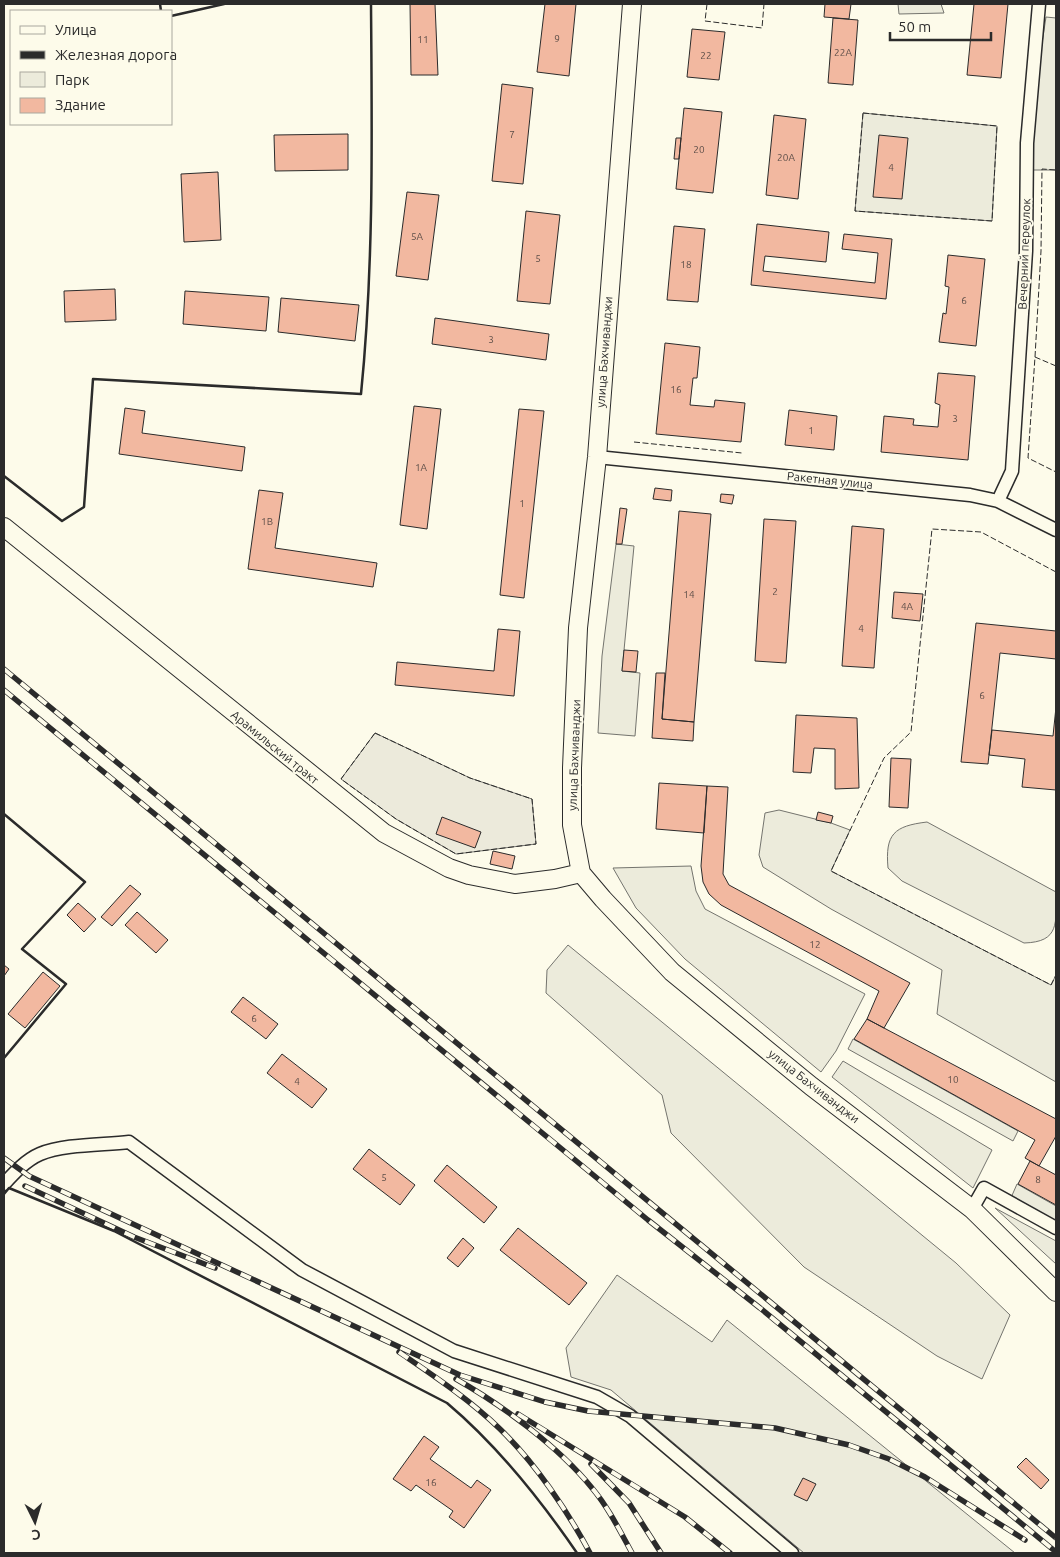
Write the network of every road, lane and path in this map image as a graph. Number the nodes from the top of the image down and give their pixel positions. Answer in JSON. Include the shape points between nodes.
{"nodes":[{"id":1,"x":632,"y":4,"type":"edge"},
{"id":2,"x":1039,"y":4,"type":"edge"},
{"id":3,"x":597,"y":457,"type":"junction"},
{"id":4,"x":998,"y":501,"type":"junction"},
{"id":5,"x":4,"y":527,"type":"edge"},
{"id":6,"x":1056,"y":530,"type":"edge"},
{"id":7,"x":582,"y":873,"type":"junction"},
{"id":8,"x":4,"y":1184,"type":"edge"},
{"id":9,"x":972,"y":1208,"type":"junction"},
{"id":10,"x":1056,"y":1228,"type":"edge"},
{"id":11,"x":1056,"y":1292,"type":"edge"},
{"id":12,"x":792,"y":1553,"type":"edge"}],
"edges":[{"from":1,"to":3,"type":"main road","name":"улица Бахчиванджи"},
{"from":2,"to":4,"type":"street","name":"Вечерний переулок","via":[[1027,143],[1026,251],[1012,471]]},
{"from":3,"to":4,"type":"street","name":"Ракетная улица","via":[[970,495]]},
{"from":3,"to":7,"type":"main road","name":"улица Бахчиванджи","via":[[578,628],[572,768],[572,826]]},
{"from":4,"to":6,"type":"street","name":"Ракетная улица"},
{"from":5,"to":7,"type":"main road","name":"Арамильский тракт","via":[[384,833],[449,868],[469,875],[515,884]]},
{"from":7,"to":9,"type":"main road","name":"улица Бахчиванджи","via":[[602,899],[672,972],[811,1086]]},
{"from":8,"to":12,"type":"street","via":[[18,1168],[39,1154],[129,1142],[302,1270],[454,1351],[597,1397],[630,1416]]},
{"from":9,"to":10,"type":"street","via":[[984,1188]]},
{"from":9,"to":11,"type":"main road","name":"улица Бахчиванджи"}]}
